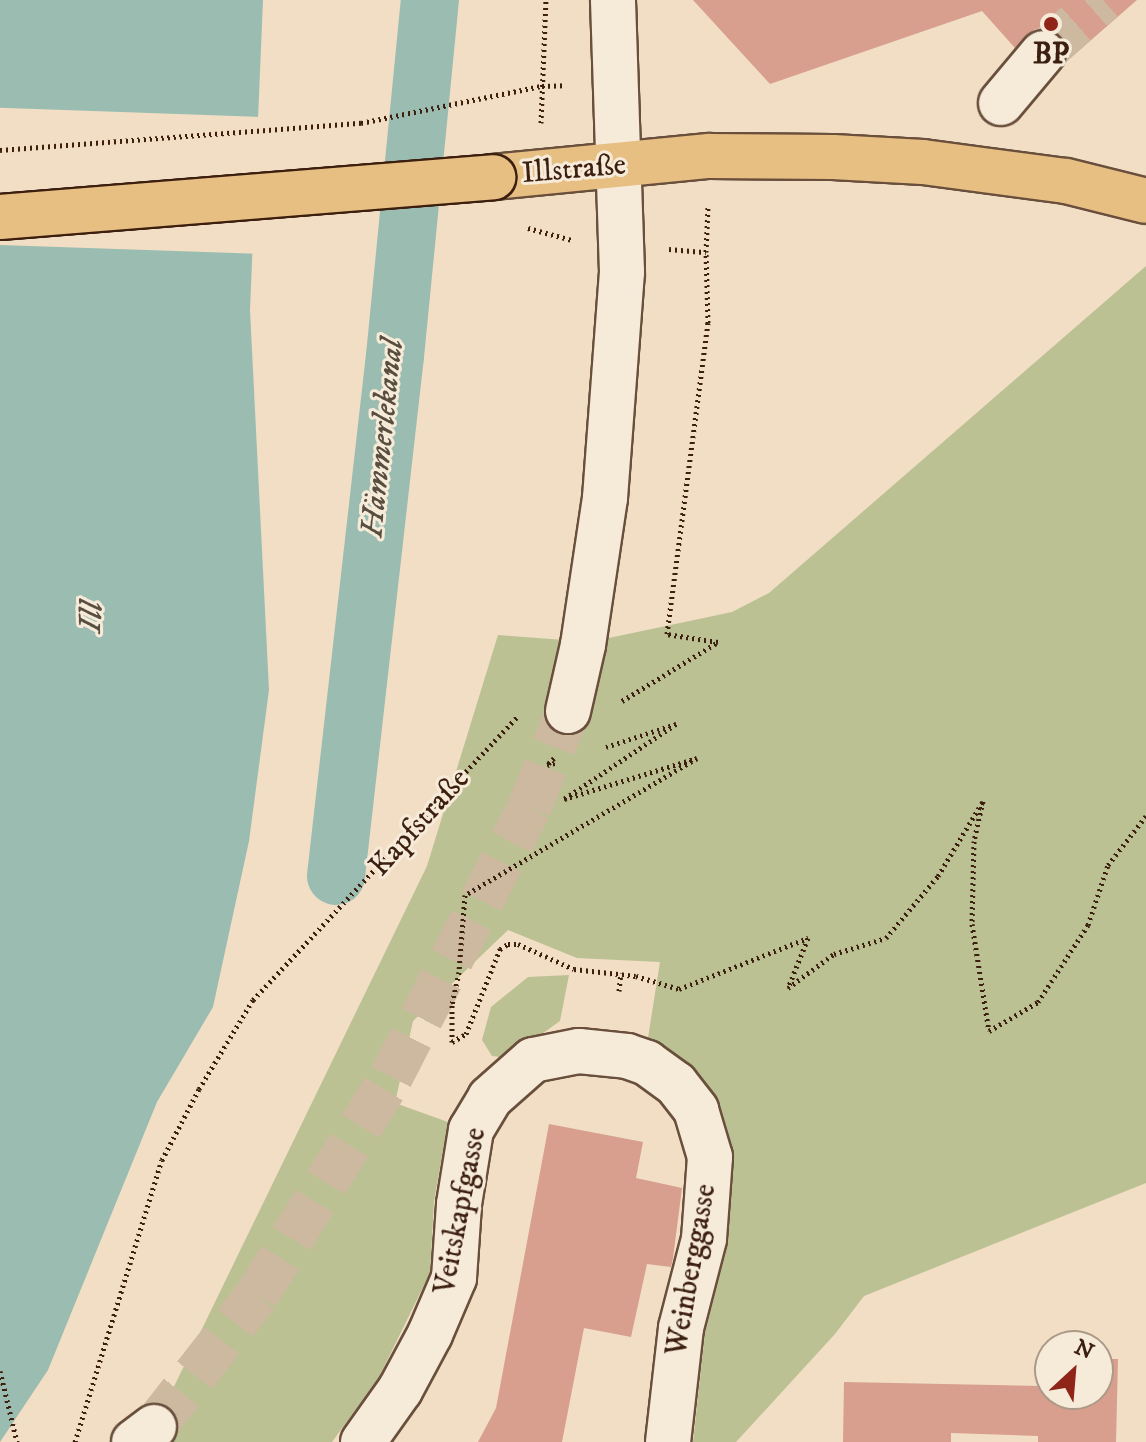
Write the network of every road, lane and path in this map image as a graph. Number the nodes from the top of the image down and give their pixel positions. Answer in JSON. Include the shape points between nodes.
{"nodes":[{"id":1,"x":546,"y":0,"type":"edge"},
{"id":2,"x":613,"y":0,"type":"edge"},
{"id":3,"x":1043,"y":53,"type":"tunnel mouth"},
{"id":4,"x":1001,"y":103,"type":"dead end"},
{"id":5,"x":0,"y":150,"type":"edge"},
{"id":6,"x":616,"y":166,"type":"junction"},
{"id":7,"x":708,"y":196,"type":"dead end"},
{"id":8,"x":1146,"y":201,"type":"edge"},
{"id":9,"x":0,"y":217,"type":"edge"},
{"id":10,"x":522,"y":228,"type":"dead end"},
{"id":11,"x":584,"y":244,"type":"dead end"},
{"id":12,"x":665,"y":249,"type":"dead end"},
{"id":13,"x":706,"y":252,"type":"junction"},
{"id":14,"x":613,"y":706,"type":"dead end"},
{"id":15,"x":568,"y":711,"type":"tunnel mouth"},
{"id":16,"x":521,"y":713,"type":"dead end"},
{"id":17,"x":604,"y":747,"type":"dead end"},
{"id":18,"x":557,"y":754,"type":"dead end"},
{"id":19,"x":561,"y":761,"type":"dead end"},
{"id":20,"x":1146,"y":816,"type":"edge"},
{"id":21,"x":621,"y":973,"type":"junction"},
{"id":22,"x":619,"y":991,"type":"dead end"},
{"id":23,"x":611,"y":1055,"type":"joint"},
{"id":24,"x":0,"y":1371,"type":"edge"},
{"id":25,"x":17,"y":1441,"type":"edge"},
{"id":26,"x":75,"y":1442,"type":"edge"},
{"id":27,"x":363,"y":1442,"type":"edge"},
{"id":28,"x":668,"y":1442,"type":"edge"}],
"edges":[{"from":1,"to":5,"type":"path","via":[[542,86],[361,123]]},
{"from":2,"to":6,"type":"street"},
{"from":3,"to":4,"type":"street"},
{"from":6,"to":8,"type":"main road","name":"Illstraße","via":[[709,156],[923,162],[1066,181]]},
{"from":6,"to":9,"type":"main road","name":"Illstraße","bridge":true},
{"from":6,"to":15,"type":"street","via":[[622,272],[605,498]]},
{"from":7,"to":13,"type":"path"},
{"from":10,"to":11,"type":"path"},
{"from":12,"to":13,"type":"path"},
{"from":13,"to":14,"type":"path","via":[[708,323],[667,634],[718,642]]},
{"from":16,"to":26,"type":"path","name":"Kapfstraße","via":[[253,1000],[162,1160]]},
{"from":17,"to":21,"type":"path","via":[[676,724],[564,799],[697,758],[465,895],[452,1042],[466,1034],[500,949],[508,944],[574,969]]},
{"from":18,"to":19,"type":"path","via":[[547,765]]},
{"from":20,"to":21,"type":"path","via":[[1108,865],[1088,925],[1038,1002],[989,1031],[972,924],[974,841],[983,801],[938,876],[886,938],[834,954],[788,988],[808,938],[679,989]]},
{"from":21,"to":22,"type":"path"},
{"from":23,"to":27,"type":"street","name":"Veitskapfgasse","via":[[579,1051],[533,1060],[490,1098],[471,1130],[454,1278],[400,1390]]},
{"from":23,"to":28,"type":"street","name":"Weinberggasse","via":[[647,1063],[676,1084],[696,1110],[710,1157],[704,1239],[681,1328]]},
{"from":24,"to":25,"type":"path"}]}
